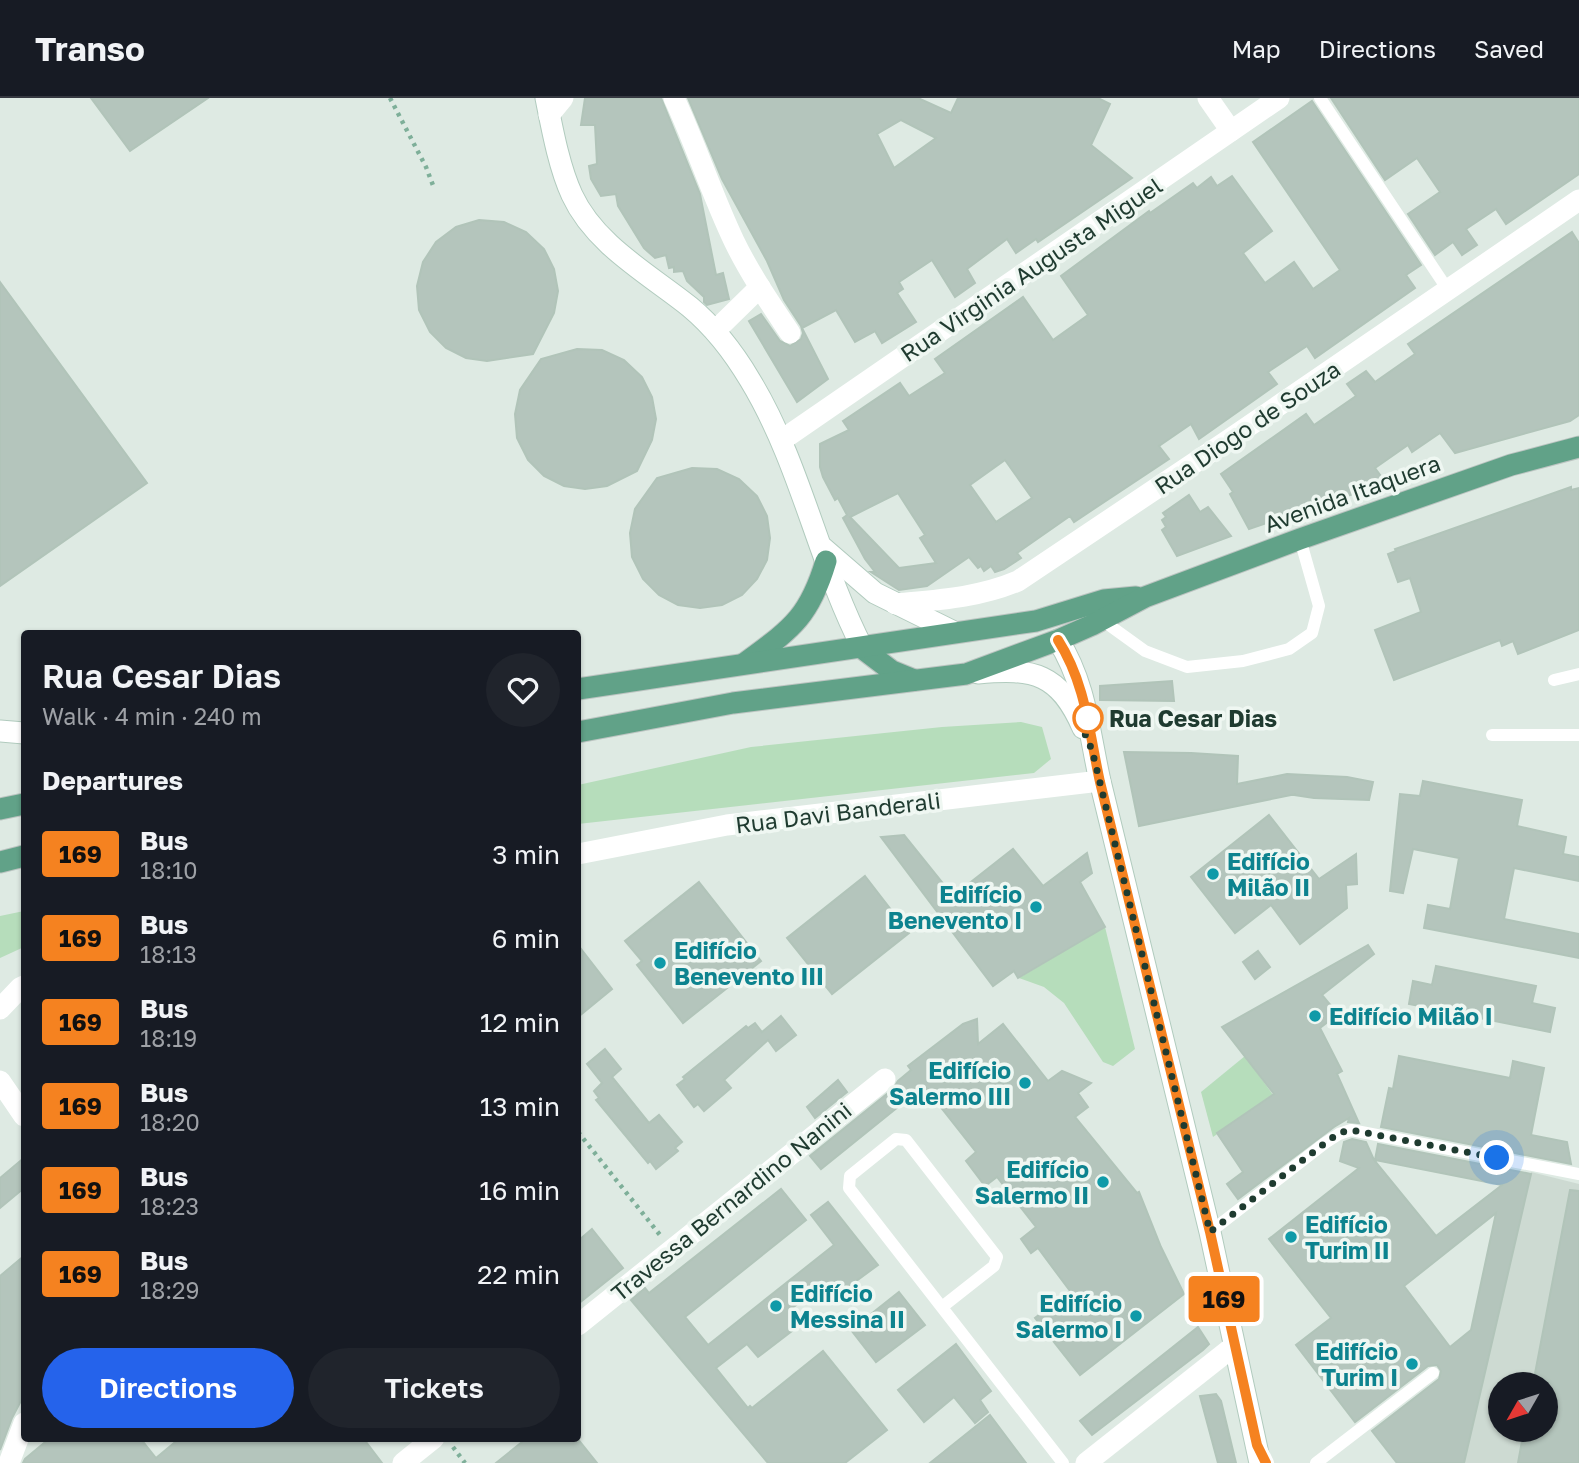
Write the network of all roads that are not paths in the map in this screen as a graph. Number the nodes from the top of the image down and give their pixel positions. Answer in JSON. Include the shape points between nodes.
{"nodes":[{"id":1,"x":674,"y":98,"type":"edge"},
{"id":2,"x":1209,"y":98,"type":"edge"},
{"id":3,"x":1279,"y":98,"type":"edge"},
{"id":4,"x":1320,"y":98,"type":"edge"},
{"id":5,"x":552,"y":104,"type":"edge"},
{"id":6,"x":1231,"y":131,"type":"junction"},
{"id":7,"x":1579,"y":200,"type":"edge"},
{"id":8,"x":760,"y":287,"type":"junction"},
{"id":9,"x":1448,"y":290,"type":"junction"},
{"id":10,"x":715,"y":331,"type":"junction"},
{"id":11,"x":790,"y":333,"type":"dead end"},
{"id":12,"x":782,"y":440,"type":"junction"},
{"id":13,"x":1579,"y":447,"type":"edge"},
{"id":14,"x":1300,"y":539,"type":"junction"},
{"id":15,"x":823,"y":554,"type":"junction"},
{"id":16,"x":1145,"y":597,"type":"junction"},
{"id":17,"x":895,"y":604,"type":"junction"},
{"id":18,"x":1102,"y":620,"type":"junction"},
{"id":19,"x":1036,"y":621,"type":"junction"},
{"id":20,"x":954,"y":632,"type":"junction"},
{"id":21,"x":1058,"y":640,"type":"junction"},
{"id":22,"x":863,"y":649,"type":"junction"},
{"id":23,"x":742,"y":665,"type":"junction"},
{"id":24,"x":966,"y":674,"type":"junction"},
{"id":25,"x":1579,"y":674,"type":"edge"},
{"id":26,"x":1554,"y":680,"type":"dead end"},
{"id":27,"x":917,"y":681,"type":"junction"},
{"id":28,"x":581,"y":689,"type":"edge"},
{"id":29,"x":0,"y":731,"type":"edge"},
{"id":30,"x":581,"y":731,"type":"edge"},
{"id":31,"x":21,"y":733,"type":"edge"},
{"id":32,"x":1492,"y":735,"type":"dead end"},
{"id":33,"x":1579,"y":735,"type":"edge"},
{"id":34,"x":1092,"y":750,"type":"junction"},
{"id":35,"x":1100,"y":782,"type":"junction"},
{"id":36,"x":21,"y":805,"type":"edge"},
{"id":37,"x":0,"y":809,"type":"edge"},
{"id":38,"x":581,"y":853,"type":"edge"},
{"id":39,"x":21,"y":857,"type":"edge"},
{"id":40,"x":0,"y":862,"type":"edge"},
{"id":41,"x":21,"y":988,"type":"edge"},
{"id":42,"x":0,"y":1009,"type":"edge"},
{"id":43,"x":885,"y":1079,"type":"dead end"},
{"id":44,"x":0,"y":1082,"type":"edge"},
{"id":45,"x":21,"y":1112,"type":"edge"},
{"id":46,"x":1579,"y":1174,"type":"edge"},
{"id":47,"x":1210,"y":1232,"type":"junction"},
{"id":48,"x":942,"y":1307,"type":"junction"},
{"id":49,"x":581,"y":1323,"type":"edge"},
{"id":50,"x":1234,"y":1346,"type":"junction"},
{"id":51,"x":1433,"y":1373,"type":"dead end"},
{"id":52,"x":21,"y":1431,"type":"edge"},
{"id":53,"x":429,"y":1442,"type":"edge"},
{"id":54,"x":1261,"y":1457,"type":"edge"},
{"id":55,"x":9,"y":1463,"type":"edge"},
{"id":56,"x":403,"y":1463,"type":"edge"},
{"id":57,"x":1063,"y":1463,"type":"edge"},
{"id":58,"x":1086,"y":1463,"type":"edge"},
{"id":59,"x":1316,"y":1463,"type":"edge"}],
"edges":[{"from":1,"to":8,"type":"street","via":[[733,239]]},
{"from":2,"to":6,"type":"street"},
{"from":3,"to":6,"type":"street","name":"Rua Virginia Augusta Miguel"},
{"from":4,"to":9,"type":"lane"},
{"from":5,"to":10,"type":"street","via":[[571,195],[587,221],[610,246]]},
{"from":6,"to":12,"type":"street","name":"Rua Virginia Augusta Miguel"},
{"from":7,"to":9,"type":"street","name":"Rua Diogo de Souza"},
{"from":8,"to":10,"type":"street"},
{"from":8,"to":11,"type":"street"},
{"from":9,"to":17,"type":"street","name":"Rua Diogo de Souza","via":[[1018,581],[972,596]]},
{"from":10,"to":12,"type":"street","via":[[750,379]]},
{"from":12,"to":15,"type":"street"},
{"from":13,"to":14,"type":"main road","name":"Avenida Itaquera","via":[[1511,465]]},
{"from":14,"to":16,"type":"main road","name":"Avenida Itaquera"},
{"from":14,"to":18,"type":"lane","via":[[1318,607],[1312,633],[1289,649],[1243,662],[1187,667],[1145,651]]},
{"from":15,"to":17,"type":"street"},
{"from":15,"to":22,"type":"street"},
{"from":15,"to":23,"type":"main road","via":[[812,601],[800,618]]},
{"from":16,"to":18,"type":"main road","name":"Avenida Itaquera"},
{"from":16,"to":19,"type":"main road","name":"Avenida Itaquera","via":[[1104,600]]},
{"from":17,"to":20,"type":"street"},
{"from":18,"to":21,"type":"main road","name":"Avenida Itaquera"},
{"from":19,"to":20,"type":"main road","name":"Avenida Itaquera"},
{"from":19,"to":21,"type":"main road"},
{"from":20,"to":22,"type":"main road","name":"Avenida Itaquera"},
{"from":21,"to":24,"type":"main road","name":"Avenida Itaquera"},
{"from":21,"to":34,"type":"street","via":[[1078,679]]},
{"from":22,"to":23,"type":"main road","name":"Avenida Itaquera"},
{"from":22,"to":27,"type":"main road","via":[[892,671]]},
{"from":23,"to":28,"type":"main road","name":"Avenida Itaquera"},
{"from":24,"to":27,"type":"main road","name":"Avenida Itaquera"},
{"from":24,"to":34,"type":"street","via":[[1010,670],[1047,680],[1066,697]]},
{"from":25,"to":26,"type":"lane"},
{"from":27,"to":30,"type":"main road","name":"Avenida Itaquera","via":[[733,703]]},
{"from":29,"to":31,"type":"street"},
{"from":32,"to":33,"type":"lane"},
{"from":34,"to":35,"type":"street"},
{"from":35,"to":38,"type":"street","name":"Rua Davi Banderali","via":[[727,825]]},
{"from":35,"to":47,"type":"street"},
{"from":36,"to":37,"type":"main road"},
{"from":39,"to":40,"type":"main road"},
{"from":41,"to":42,"type":"street"},
{"from":43,"to":49,"type":"street","name":"Travessa Bernardino Nanini"},
{"from":44,"to":45,"type":"street"},
{"from":46,"to":47,"type":"lane","via":[[1351,1130],[1325,1143]]},
{"from":47,"to":50,"type":"street"},
{"from":48,"to":48,"type":"lane","via":[[994,1266],[997,1257],[906,1140],[896,1139],[850,1176],[849,1188]]},
{"from":48,"to":57,"type":"lane"},
{"from":50,"to":54,"type":"street"},
{"from":50,"to":58,"type":"street"},
{"from":51,"to":59,"type":"lane"},
{"from":52,"to":55,"type":"street"},
{"from":53,"to":56,"type":"street"}]}
